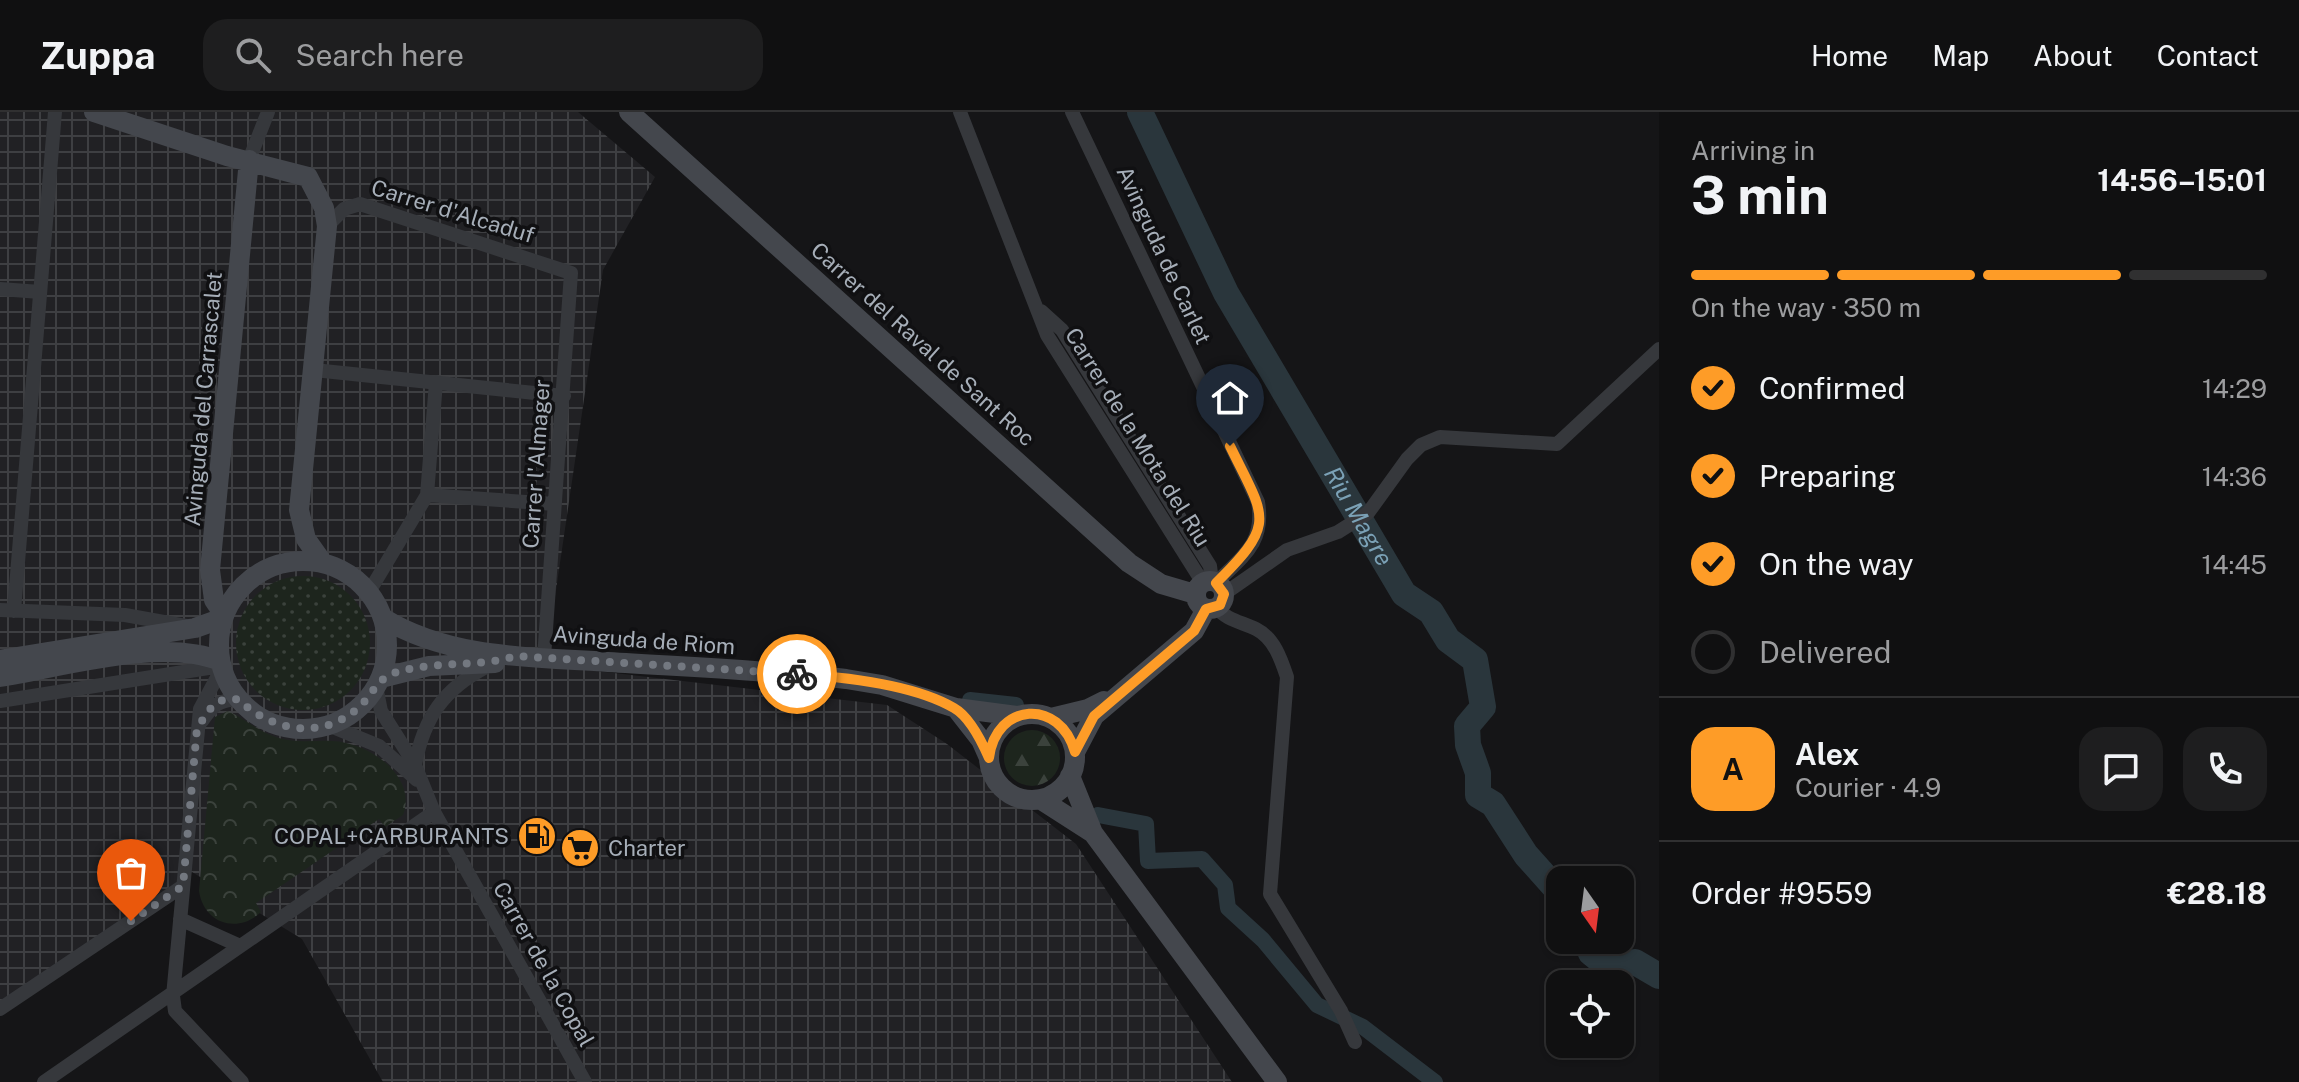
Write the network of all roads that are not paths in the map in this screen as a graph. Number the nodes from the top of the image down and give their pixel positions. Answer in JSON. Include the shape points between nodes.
{"nodes":[{"id":1,"x":55,"y":112,"type":"edge"},
{"id":2,"x":94,"y":112,"type":"edge"},
{"id":3,"x":268,"y":112,"type":"edge"},
{"id":4,"x":960,"y":112,"type":"edge"},
{"id":5,"x":1072,"y":112,"type":"edge"},
{"id":6,"x":636,"y":114,"type":"edge"},
{"id":7,"x":249,"y":160,"type":"junction"},
{"id":8,"x":245,"y":201,"type":"junction"},
{"id":9,"x":327,"y":226,"type":"junction"},
{"id":10,"x":571,"y":273,"type":"joint"},
{"id":11,"x":323,"y":274,"type":"junction"},
{"id":12,"x":0,"y":289,"type":"edge"},
{"id":13,"x":40,"y":292,"type":"junction"},
{"id":14,"x":1659,"y":349,"type":"edge"},
{"id":15,"x":314,"y":370,"type":"junction"},
{"id":16,"x":436,"y":382,"type":"junction"},
{"id":17,"x":564,"y":396,"type":"junction"},
{"id":18,"x":427,"y":495,"type":"junction"},
{"id":19,"x":555,"y":504,"type":"junction"},
{"id":20,"x":323,"y":563,"type":"junction"},
{"id":21,"x":369,"y":592,"type":"junction"},
{"id":22,"x":1210,"y":593,"type":"junction"},
{"id":23,"x":7,"y":611,"type":"edge"},
{"id":24,"x":220,"y":611,"type":"junction"},
{"id":25,"x":383,"y":618,"type":"junction"},
{"id":26,"x":195,"y":628,"type":"junction"},
{"id":27,"x":516,"y":656,"type":"junction"},
{"id":28,"x":544,"y":658,"type":"junction"},
{"id":29,"x":0,"y":660,"type":"edge"},
{"id":30,"x":494,"y":663,"type":"junction"},
{"id":31,"x":221,"y":665,"type":"junction"},
{"id":32,"x":0,"y":677,"type":"edge"},
{"id":33,"x":379,"y":682,"type":"junction"},
{"id":34,"x":1114,"y":696,"type":"junction"},
{"id":35,"x":238,"y":699,"type":"junction"},
{"id":36,"x":0,"y":701,"type":"edge"},
{"id":37,"x":956,"y":708,"type":"junction"},
{"id":38,"x":1018,"y":716,"type":"junction"},
{"id":39,"x":1051,"y":718,"type":"junction"},
{"id":40,"x":328,"y":725,"type":"junction"},
{"id":41,"x":197,"y":728,"type":"junction"},
{"id":42,"x":1075,"y":752,"type":"junction"},
{"id":43,"x":989,"y":758,"type":"junction"},
{"id":44,"x":415,"y":765,"type":"junction"},
{"id":45,"x":1070,"y":776,"type":"junction"},
{"id":46,"x":420,"y":783,"type":"junction"},
{"id":47,"x":1040,"y":799,"type":"junction"},
{"id":48,"x":434,"y":812,"type":"junction"},
{"id":49,"x":1093,"y":833,"type":"junction"},
{"id":50,"x":183,"y":886,"type":"junction"},
{"id":51,"x":180,"y":919,"type":"junction"},
{"id":52,"x":240,"y":946,"type":"junction"},
{"id":53,"x":173,"y":996,"type":"junction"},
{"id":54,"x":0,"y":1009,"type":"edge"},
{"id":55,"x":1353,"y":1036,"type":"dead end"},
{"id":56,"x":53,"y":1080,"type":"edge"},
{"id":57,"x":237,"y":1081,"type":"edge"},
{"id":58,"x":585,"y":1082,"type":"edge"},
{"id":59,"x":1277,"y":1082,"type":"edge"}],
"edges":[{"from":1,"to":13,"type":"street"},
{"from":2,"to":7,"type":"street"},
{"from":3,"to":7,"type":"street","name":"Avinguda del Carrascalet"},
{"from":4,"to":22,"type":"street","name":"Carrer de la Mota del Riu","via":[[1041,311],[1062,330],[1210,566]]},
{"from":5,"to":22,"type":"street","name":"Avinguda de Carlet","via":[[1258,502],[1260,531]]},
{"from":6,"to":22,"type":"street","name":"Carrer del Raval de Sant Roc","via":[[1129,563],[1161,584]]},
{"from":7,"to":8,"type":"street","name":"Avinguda del Carrascalet"},
{"from":7,"to":9,"type":"street","via":[[308,177]]},
{"from":8,"to":11,"type":"street","via":[[276,178],[299,185],[316,216],[311,258]]},
{"from":8,"to":24,"type":"street","name":"Avinguda del Carrascalet","via":[[210,570]]},
{"from":9,"to":10,"type":"street","name":"Carrer d'Alcaduf","via":[[344,209],[360,204]]},
{"from":9,"to":11,"type":"street"},
{"from":10,"to":17,"type":"street","name":"Carrer l'Almager"},
{"from":11,"to":15,"type":"street"},
{"from":12,"to":13,"type":"street"},
{"from":13,"to":23,"type":"street"},
{"from":14,"to":22,"type":"street","via":[[1557,444],[1440,437],[1421,445],[1368,513]]},
{"from":15,"to":16,"type":"street"},
{"from":15,"to":20,"type":"street","via":[[299,510],[306,539]]},
{"from":16,"to":17,"type":"street"},
{"from":16,"to":18,"type":"street"},
{"from":17,"to":19,"type":"street","name":"Carrer l'Almager"},
{"from":18,"to":19,"type":"street"},
{"from":18,"to":21,"type":"street"},
{"from":19,"to":28,"type":"street","name":"Carrer l'Almager"},
{"from":20,"to":21,"type":"street","via":[[348,574]]},
{"from":20,"to":24,"type":"street","via":[[292,561],[263,570]]},
{"from":21,"to":25,"type":"street"},
{"from":22,"to":34,"type":"street","via":[[1194,631]]},
{"from":22,"to":55,"type":"street","via":[[1230,618],[1259,630],[1278,652],[1287,677],[1270,894]]},
{"from":23,"to":26,"type":"street","via":[[125,615]]},
{"from":24,"to":26,"type":"street"},
{"from":24,"to":31,"type":"street"},
{"from":25,"to":27,"type":"street","name":"Avinguda de Riom","via":[[435,642]]},
{"from":25,"to":33,"type":"street","via":[[388,648]]},
{"from":26,"to":29,"type":"street"},
{"from":27,"to":28,"type":"street","name":"Avinguda de Riom"},
{"from":27,"to":30,"type":"street","name":"Avinguda de Riom"},
{"from":28,"to":37,"type":"street","name":"Avinguda de Riom","via":[[846,679]]},
{"from":30,"to":33,"type":"street","name":"Avinguda de Riom","via":[[429,666]]},
{"from":30,"to":44,"type":"street","via":[[455,685],[436,706]]},
{"from":31,"to":32,"type":"street","via":[[193,652],[163,650]]},
{"from":31,"to":35,"type":"street"},
{"from":31,"to":36,"type":"street"},
{"from":31,"to":41,"type":"street"},
{"from":33,"to":40,"type":"street","via":[[356,710]]},
{"from":33,"to":44,"type":"street","name":"Carrer de la Copal","via":[[381,711]]},
{"from":34,"to":39,"type":"street"},
{"from":34,"to":42,"type":"street","via":[[1094,716]]},
{"from":35,"to":40,"type":"street","via":[[279,726]]},
{"from":35,"to":41,"type":"street","via":[[213,705]]},
{"from":37,"to":38,"type":"street","name":"Avinguda de Riom"},
{"from":37,"to":43,"type":"street"},
{"from":38,"to":39,"type":"street"},
{"from":38,"to":43,"type":"street","via":[[997,732]]},
{"from":39,"to":42,"type":"street","via":[[1071,738]]},
{"from":40,"to":46,"type":"street","name":"Carrer de la Copal","via":[[379,746]]},
{"from":41,"to":50,"type":"street"},
{"from":42,"to":45,"type":"street"},
{"from":43,"to":47,"type":"street","via":[[1004,790]]},
{"from":44,"to":46,"type":"street","name":"Carrer de la Copal"},
{"from":45,"to":47,"type":"street","via":[[1052,795]]},
{"from":45,"to":49,"type":"street"},
{"from":46,"to":48,"type":"street","name":"Carrer de la Copal"},
{"from":47,"to":49,"type":"street"},
{"from":48,"to":52,"type":"street"},
{"from":48,"to":58,"type":"street","name":"Carrer de la Copal"},
{"from":49,"to":59,"type":"street"},
{"from":50,"to":51,"type":"street"},
{"from":50,"to":54,"type":"street"},
{"from":51,"to":52,"type":"street"},
{"from":51,"to":53,"type":"street"},
{"from":52,"to":53,"type":"street"},
{"from":53,"to":56,"type":"street"},
{"from":53,"to":57,"type":"street","via":[[175,1011]]}]}
